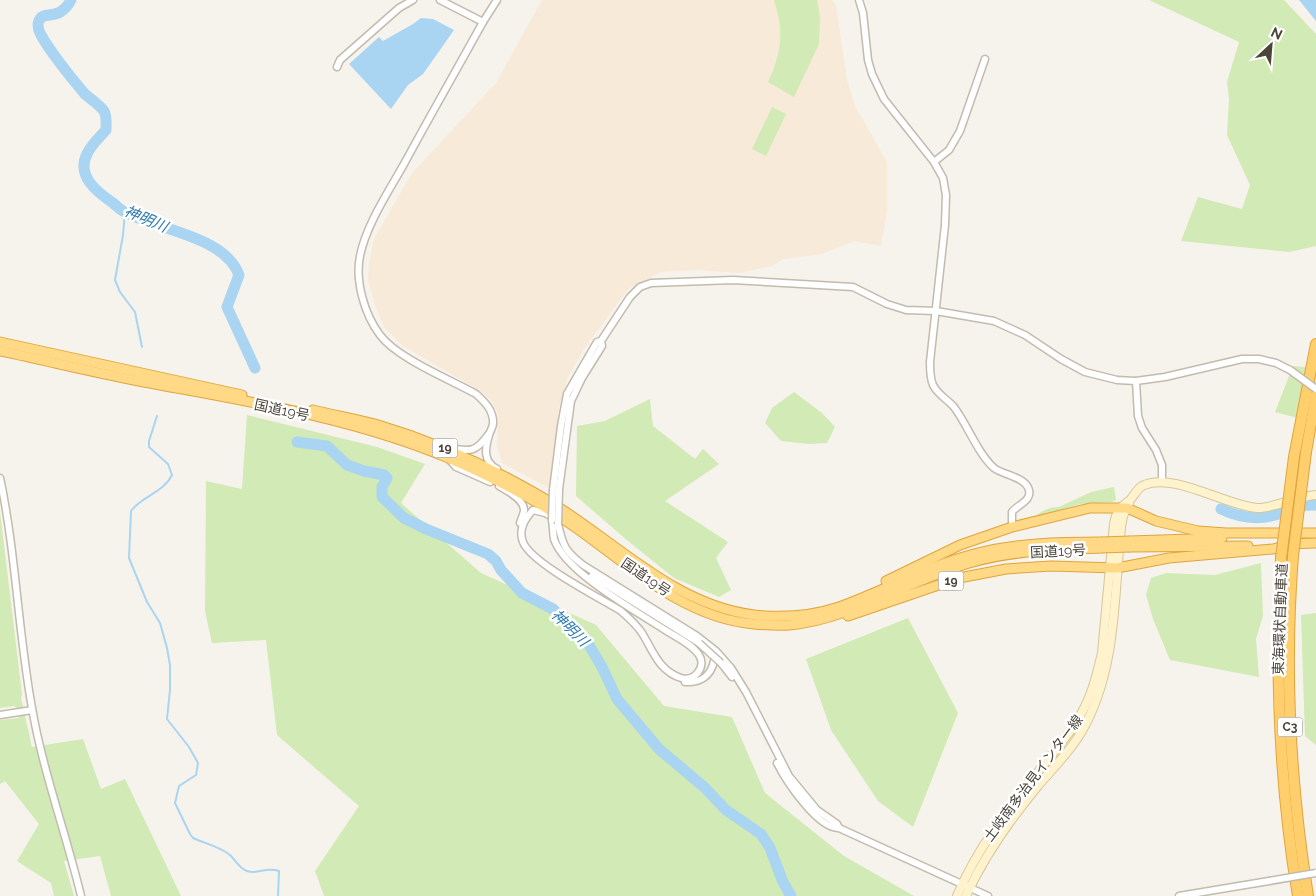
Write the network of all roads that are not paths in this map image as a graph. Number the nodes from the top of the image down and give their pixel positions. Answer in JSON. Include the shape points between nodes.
{"nodes":[{"id":1,"x":413,"y":0,"type":"edge"},
{"id":2,"x":440,"y":0,"type":"edge"},
{"id":3,"x":497,"y":0,"type":"edge"},
{"id":4,"x":859,"y":0,"type":"edge"},
{"id":5,"x":484,"y":22,"type":"junction"},
{"id":6,"x":985,"y":59,"type":"dead end"},
{"id":7,"x":337,"y":67,"type":"dead end"},
{"id":8,"x":934,"y":162,"type":"junction"},
{"id":9,"x":936,"y":311,"type":"junction"},
{"id":10,"x":0,"y":342,"type":"edge"},
{"id":11,"x":1316,"y":344,"type":"edge"},
{"id":12,"x":0,"y":351,"type":"edge"},
{"id":13,"x":1136,"y":381,"type":"junction"},
{"id":14,"x":1316,"y":389,"type":"edge"},
{"id":15,"x":1316,"y":396,"type":"edge"},
{"id":16,"x":489,"y":434,"type":"junction"},
{"id":17,"x":443,"y":447,"type":"junction"},
{"id":18,"x":449,"y":458,"type":"junction"},
{"id":19,"x":0,"y":478,"type":"edge"},
{"id":20,"x":1162,"y":482,"type":"junction"},
{"id":21,"x":1316,"y":495,"type":"edge"},
{"id":22,"x":546,"y":499,"type":"junction"},
{"id":23,"x":1123,"y":508,"type":"junction"},
{"id":24,"x":555,"y":522,"type":"junction"},
{"id":25,"x":1012,"y":527,"type":"junction"},
{"id":26,"x":1316,"y":535,"type":"edge"},
{"id":27,"x":1316,"y":543,"type":"edge"},
{"id":28,"x":1130,"y":544,"type":"junction"},
{"id":29,"x":1291,"y":544,"type":"junction"},
{"id":30,"x":1101,"y":545,"type":"junction"},
{"id":31,"x":570,"y":562,"type":"junction"},
{"id":32,"x":1113,"y":568,"type":"junction"},
{"id":33,"x":634,"y":570,"type":"junction"},
{"id":34,"x":856,"y":600,"type":"junction"},
{"id":35,"x":791,"y":625,"type":"junction"},
{"id":36,"x":717,"y":662,"type":"junction"},
{"id":37,"x":32,"y":710,"type":"junction"},
{"id":38,"x":0,"y":715,"type":"edge"},
{"id":39,"x":840,"y":828,"type":"junction"},
{"id":40,"x":1316,"y":874,"type":"edge"},
{"id":41,"x":962,"y":884,"type":"junction"},
{"id":42,"x":970,"y":888,"type":"junction"},
{"id":43,"x":81,"y":896,"type":"edge"},
{"id":44,"x":957,"y":896,"type":"edge"},
{"id":45,"x":966,"y":896,"type":"edge"},
{"id":46,"x":988,"y":896,"type":"edge"},
{"id":47,"x":1179,"y":896,"type":"edge"},
{"id":48,"x":1298,"y":896,"type":"edge"},
{"id":49,"x":1308,"y":896,"type":"edge"}],
"edges":[{"from":1,"to":7,"type":"street","via":[[384,21],[340,60]]},
{"from":2,"to":5,"type":"street"},
{"from":3,"to":5,"type":"street"},
{"from":4,"to":8,"type":"street","via":[[872,74],[884,99]]},
{"from":5,"to":16,"type":"street","via":[[374,219],[360,256],[359,272],[369,315],[380,334],[394,349],[476,394],[486,403],[492,413],[493,425]]},
{"from":6,"to":8,"type":"street","via":[[960,131],[949,150]]},
{"from":8,"to":9,"type":"street","via":[[944,178],[946,195]]},
{"from":9,"to":13,"type":"street","via":[[994,322],[1025,335],[1086,372]]},
{"from":9,"to":24,"type":"street","bridge":true,"via":[[906,310],[852,286],[733,280],[651,283],[640,287],[588,354],[567,394],[560,426]]},
{"from":9,"to":25,"type":"street","via":[[930,362],[933,385],[954,408],[991,465],[1028,487],[1027,499],[1010,516]]},
{"from":10,"to":17,"type":"highway","name":"国道19号","number":"19","via":[[374,424]]},
{"from":11,"to":48,"type":"highway","name":"東海環状自動車道","number":"C3","bridge":true,"via":[[1294,457],[1281,558],[1278,617],[1279,727],[1286,815]]},
{"from":12,"to":18,"type":"highway","name":"国道19号","number":"19","via":[[296,412],[376,432]]},
{"from":13,"to":14,"type":"street","bridge":true,"via":[[1242,359],[1259,359],[1290,370]]},
{"from":13,"to":20,"type":"street","via":[[1138,416],[1162,465]]},
{"from":15,"to":49,"type":"highway","name":"東海環状自動車道","number":"C3","bridge":true,"via":[[1293,556],[1289,628],[1290,729],[1296,811]]},
{"from":16,"to":17,"type":"street","via":[[480,446],[471,451]]},
{"from":16,"to":22,"type":"street","via":[[486,452],[491,466]]},
{"from":17,"to":22,"type":"highway","name":"国道19号","number":"19"},
{"from":18,"to":33,"type":"highway","name":"国道19号","number":"19","via":[[537,503]]},
{"from":18,"to":36,"type":"street","via":[[456,467],[503,488],[522,503],[524,510],[517,532],[524,551],[627,621],[666,676],[694,683],[703,679]]},
{"from":19,"to":37,"type":"street"},
{"from":20,"to":21,"type":"main road","via":[[1260,508]]},
{"from":20,"to":23,"type":"main road","via":[[1143,486]]},
{"from":22,"to":34,"type":"highway","name":"国道19号","number":"19","via":[[670,585],[721,608],[755,615],[800,615],[837,608]]},
{"from":23,"to":25,"type":"highway","number":"19","via":[[1090,508]]},
{"from":23,"to":26,"type":"highway","number":"19","via":[[1156,521],[1198,531]]},
{"from":23,"to":32,"type":"main road"},
{"from":24,"to":31,"type":"street","via":[[554,540]]},
{"from":24,"to":39,"type":"street","via":[[569,554],[716,650],[746,692],[789,776],[817,810]]},
{"from":25,"to":34,"type":"highway","number":"19","via":[[960,545],[886,581]]},
{"from":26,"to":28,"type":"highway","name":"国道19号","number":"19"},
{"from":27,"to":29,"type":"highway","name":"国道19号","number":"19"},
{"from":28,"to":29,"type":"highway","name":"国道19号","number":"19"},
{"from":28,"to":30,"type":"highway","name":"国道19号","number":"19","bridge":true},
{"from":29,"to":32,"type":"highway","number":"19","via":[[1273,549],[1169,558]]},
{"from":30,"to":34,"type":"highway","name":"国道19号","number":"19","via":[[1060,542],[1012,546],[974,554]]},
{"from":30,"to":35,"type":"highway","name":"国道19号","number":"19","via":[[974,561],[840,613]]},
{"from":31,"to":33,"type":"street","via":[[699,655],[701,664],[695,676],[683,679],[669,672],[658,661],[632,620],[532,554],[523,543],[522,528],[527,516],[533,510],[545,513]]},
{"from":31,"to":36,"type":"street","bridge":true,"via":[[699,643]]},
{"from":32,"to":35,"type":"highway","number":"19","via":[[1051,566],[1006,569],[959,578],[817,625]]},
{"from":32,"to":41,"type":"main road","name":"土岐南多治見インター線","via":[[1102,652],[1088,702],[1074,726],[990,833]]},
{"from":32,"to":42,"type":"main road","name":"土岐南多治見インター線","via":[[1108,661],[1097,702],[1082,732],[1005,828]]},
{"from":33,"to":35,"type":"highway","name":"国道19号","number":"19","via":[[655,586],[699,609],[743,622]]},
{"from":36,"to":39,"type":"street","via":[[732,676],[751,708],[790,785],[815,814]]},
{"from":37,"to":38,"type":"street"},
{"from":37,"to":43,"type":"street"},
{"from":39,"to":41,"type":"street"},
{"from":40,"to":47,"type":"street","bridge":true},
{"from":41,"to":42,"type":"street"},
{"from":41,"to":44,"type":"main road","name":"土岐南多治見インター線"},
{"from":42,"to":45,"type":"main road","name":"土岐南多治見インター線"},
{"from":42,"to":46,"type":"street"}]}
